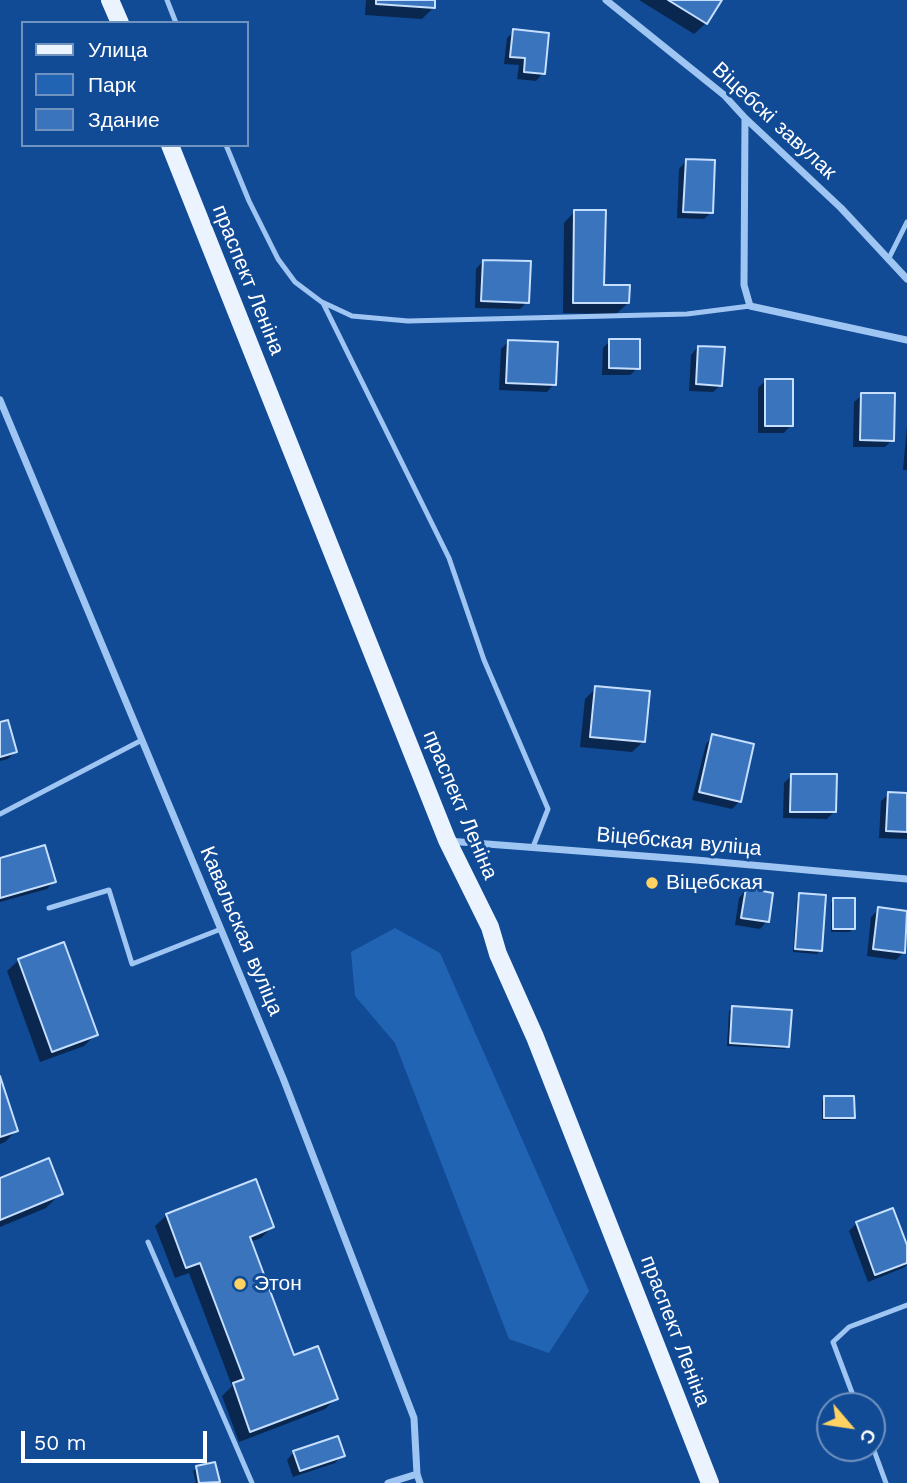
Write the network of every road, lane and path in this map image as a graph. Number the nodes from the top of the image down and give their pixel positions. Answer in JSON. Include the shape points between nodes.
{"nodes":[{"id":1,"x":110,"y":0,"type":"edge"},
{"id":2,"x":167,"y":0,"type":"edge"},
{"id":3,"x":606,"y":0,"type":"edge"},
{"id":4,"x":119,"y":21,"type":"edge"},
{"id":5,"x":175,"y":21,"type":"edge"},
{"id":6,"x":746,"y":118,"type":"junction"},
{"id":7,"x":171,"y":147,"type":"edge"},
{"id":8,"x":227,"y":147,"type":"edge"},
{"id":9,"x":907,"y":222,"type":"edge"},
{"id":10,"x":888,"y":260,"type":"junction"},
{"id":11,"x":907,"y":279,"type":"edge"},
{"id":12,"x":320,"y":300,"type":"junction"},
{"id":13,"x":750,"y":306,"type":"junction"},
{"id":14,"x":907,"y":340,"type":"edge"},
{"id":15,"x":0,"y":400,"type":"edge"},
{"id":16,"x":2,"y":412,"type":"edge"},
{"id":17,"x":142,"y":740,"type":"junction"},
{"id":18,"x":0,"y":814,"type":"edge"},
{"id":19,"x":447,"y":841,"type":"junction"},
{"id":20,"x":533,"y":847,"type":"junction"},
{"id":21,"x":907,"y":879,"type":"edge"},
{"id":22,"x":49,"y":908,"type":"dead end"},
{"id":23,"x":221,"y":929,"type":"junction"},
{"id":24,"x":148,"y":1242,"type":"dead end"},
{"id":25,"x":907,"y":1305,"type":"edge"},
{"id":26,"x":852,"y":1392,"type":"edge"},
{"id":27,"x":878,"y":1462,"type":"edge"},
{"id":28,"x":417,"y":1474,"type":"junction"},
{"id":29,"x":252,"y":1483,"type":"edge"},
{"id":30,"x":388,"y":1483,"type":"edge"},
{"id":31,"x":420,"y":1483,"type":"edge"},
{"id":32,"x":710,"y":1483,"type":"edge"},
{"id":33,"x":886,"y":1483,"type":"edge"}],
"edges":[{"from":1,"to":4,"type":"main road"},
{"from":2,"to":5,"type":"lane"},
{"from":3,"to":6,"type":"street","name":"Віцебскі завулак"},
{"from":6,"to":10,"type":"street","name":"Віцебскі завулак","via":[[841,208]]},
{"from":6,"to":13,"type":"street","via":[[744,285]]},
{"from":7,"to":19,"type":"main road","name":"праспект Леніна"},
{"from":8,"to":12,"type":"lane","via":[[278,259],[295,282]]},
{"from":9,"to":10,"type":"lane"},
{"from":10,"to":11,"type":"street","name":"Віцебскі завулак"},
{"from":12,"to":13,"type":"lane","via":[[352,316],[408,321],[687,314]]},
{"from":12,"to":20,"type":"lane","via":[[449,558],[484,660],[548,809]]},
{"from":13,"to":14,"type":"street"},
{"from":15,"to":16,"type":"street","name":"Кавальская вуліца"},
{"from":16,"to":17,"type":"street","name":"Кавальская вуліца"},
{"from":17,"to":18,"type":"lane"},
{"from":17,"to":23,"type":"street","name":"Кавальская вуліца"},
{"from":19,"to":20,"type":"street","name":"Віцебская вуліца"},
{"from":19,"to":32,"type":"main road","name":"праспект Леніна","via":[[490,927]]},
{"from":20,"to":21,"type":"street","name":"Віцебская вуліца"},
{"from":22,"to":23,"type":"lane","via":[[109,890],[132,964]]},
{"from":23,"to":28,"type":"street","name":"Кавальская вуліца","via":[[415,1418]]},
{"from":24,"to":29,"type":"lane"},
{"from":25,"to":26,"type":"lane","via":[[849,1327],[833,1342]]},
{"from":27,"to":33,"type":"lane"},
{"from":28,"to":30,"type":"street"},
{"from":28,"to":31,"type":"street","name":"Кавальская вуліца"}]}
